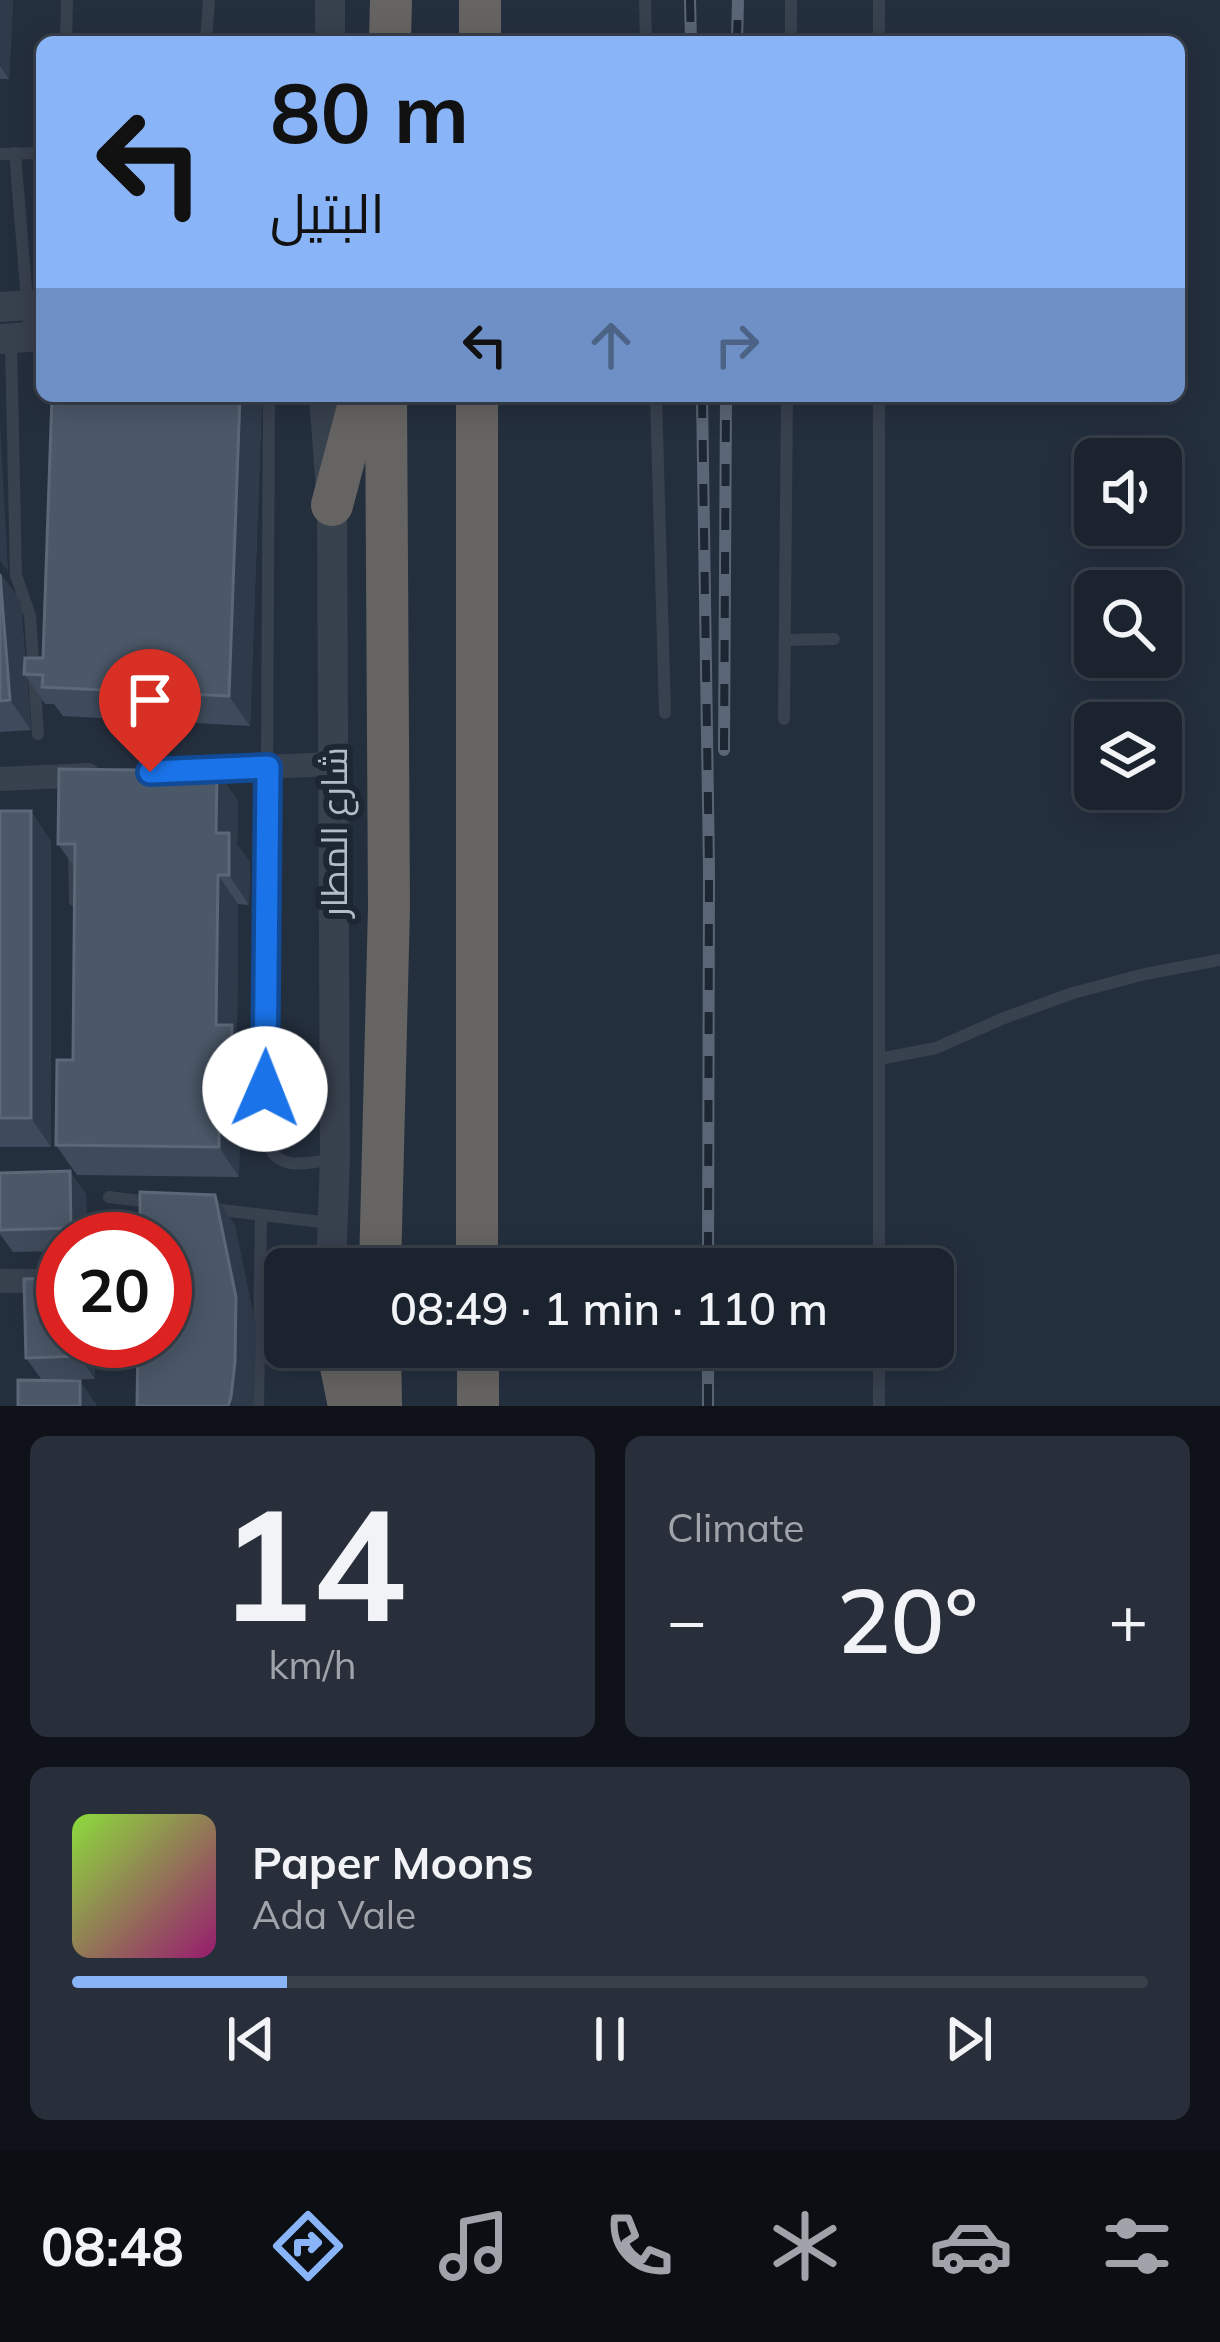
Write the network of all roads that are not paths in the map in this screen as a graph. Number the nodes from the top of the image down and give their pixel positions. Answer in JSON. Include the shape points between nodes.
{"nodes":[{"id":1,"x":68,"y":0,"type":"edge"},
{"id":2,"x":209,"y":0,"type":"edge"},
{"id":3,"x":330,"y":0,"type":"edge"},
{"id":4,"x":391,"y":0,"type":"edge"},
{"id":5,"x":480,"y":0,"type":"edge"},
{"id":6,"x":645,"y":0,"type":"edge"},
{"id":7,"x":791,"y":0,"type":"edge"},
{"id":8,"x":879,"y":0,"type":"edge"},
{"id":9,"x":66,"y":36,"type":"edge"},
{"id":10,"x":206,"y":36,"type":"edge"},
{"id":11,"x":329,"y":36,"type":"edge"},
{"id":12,"x":390,"y":36,"type":"edge"},
{"id":13,"x":480,"y":36,"type":"edge"},
{"id":14,"x":646,"y":36,"type":"edge"},
{"id":15,"x":791,"y":36,"type":"edge"},
{"id":16,"x":879,"y":36,"type":"edge"},
{"id":17,"x":16,"y":153,"type":"junction"},
{"id":18,"x":36,"y":153,"type":"edge"},
{"id":19,"x":0,"y":154,"type":"edge"},
{"id":20,"x":23,"y":305,"type":"edge"},
{"id":21,"x":21,"y":338,"type":"edge"},
{"id":22,"x":268,"y":402,"type":"edge"},
{"id":23,"x":324,"y":402,"type":"edge"},
{"id":24,"x":359,"y":402,"type":"edge"},
{"id":25,"x":386,"y":402,"type":"edge"},
{"id":26,"x":476,"y":402,"type":"edge"},
{"id":27,"x":656,"y":402,"type":"edge"},
{"id":28,"x":787,"y":402,"type":"edge"},
{"id":29,"x":879,"y":402,"type":"edge"},
{"id":30,"x":6,"y":412,"type":"edge"},
{"id":31,"x":332,"y":505,"type":"junction"},
{"id":32,"x":18,"y":586,"type":"junction"},
{"id":33,"x":0,"y":587,"type":"edge"},
{"id":34,"x":834,"y":639,"type":"dead end"},
{"id":35,"x":785,"y":640,"type":"junction"},
{"id":36,"x":664,"y":713,"type":"dead end"},
{"id":37,"x":784,"y":719,"type":"dead end"},
{"id":38,"x":38,"y":734,"type":"dead end"},
{"id":39,"x":332,"y":764,"type":"junction"},
{"id":40,"x":268,"y":767,"type":"junction"},
{"id":41,"x":0,"y":779,"type":"edge"},
{"id":42,"x":74,"y":843,"type":"edge"},
{"id":43,"x":74,"y":901,"type":"edge"},
{"id":44,"x":1220,"y":960,"type":"edge"},
{"id":45,"x":879,"y":1059,"type":"junction"},
{"id":46,"x":335,"y":1159,"type":"junction"},
{"id":47,"x":109,"y":1197,"type":"dead end"},
{"id":48,"x":174,"y":1205,"type":"edge"},
{"id":49,"x":196,"y":1208,"type":"edge"},
{"id":50,"x":261,"y":1215,"type":"junction"},
{"id":51,"x":331,"y":1223,"type":"junction"},
{"id":52,"x":331,"y":1248,"type":"edge"},
{"id":53,"x":380,"y":1248,"type":"edge"},
{"id":54,"x":477,"y":1248,"type":"edge"},
{"id":55,"x":879,"y":1248,"type":"edge"},
{"id":56,"x":0,"y":1281,"type":"edge"},
{"id":57,"x":36,"y":1281,"type":"edge"},
{"id":58,"x":333,"y":1368,"type":"edge"},
{"id":59,"x":339,"y":1368,"type":"edge"},
{"id":60,"x":380,"y":1368,"type":"edge"},
{"id":61,"x":478,"y":1368,"type":"edge"},
{"id":62,"x":879,"y":1368,"type":"edge"},
{"id":63,"x":258,"y":1406,"type":"edge"},
{"id":64,"x":330,"y":1406,"type":"edge"},
{"id":65,"x":349,"y":1406,"type":"edge"},
{"id":66,"x":381,"y":1406,"type":"edge"},
{"id":67,"x":478,"y":1406,"type":"edge"},
{"id":68,"x":878,"y":1406,"type":"edge"}],
"edges":[{"from":1,"to":9,"type":"lane"},
{"from":2,"to":10,"type":"lane"},
{"from":3,"to":11,"type":"street"},
{"from":4,"to":12,"type":"highway"},
{"from":5,"to":13,"type":"highway"},
{"from":6,"to":14,"type":"lane"},
{"from":7,"to":15,"type":"lane"},
{"from":8,"to":16,"type":"lane"},
{"from":17,"to":18,"type":"lane"},
{"from":17,"to":19,"type":"lane"},
{"from":17,"to":20,"type":"lane"},
{"from":20,"to":21,"type":"lane"},
{"from":21,"to":30,"type":"lane"},
{"from":22,"to":40,"type":"lane"},
{"from":23,"to":31,"type":"street","name":"شارع المطار"},
{"from":24,"to":31,"type":"highway"},
{"from":25,"to":53,"type":"highway","name":"شارع المطار"},
{"from":26,"to":54,"type":"highway"},
{"from":27,"to":36,"type":"lane"},
{"from":28,"to":35,"type":"lane"},
{"from":29,"to":45,"type":"lane"},
{"from":30,"to":32,"type":"lane"},
{"from":31,"to":39,"type":"street","name":"شارع المطار"},
{"from":32,"to":33,"type":"lane"},
{"from":32,"to":38,"type":"lane","via":[[30,616]]},
{"from":34,"to":35,"type":"lane"},
{"from":35,"to":37,"type":"lane"},
{"from":39,"to":40,"type":"street"},
{"from":39,"to":46,"type":"street","name":"شارع المطار"},
{"from":40,"to":41,"type":"street","via":[[126,773],[72,788]]},
{"from":40,"to":46,"type":"lane","via":[[265,1135],[270,1150],[290,1164]]},
{"from":42,"to":43,"type":"lane"},
{"from":44,"to":45,"type":"lane","via":[[1073,994],[936,1048]]},
{"from":45,"to":55,"type":"lane"},
{"from":46,"to":51,"type":"street","name":"شارع المطار"},
{"from":47,"to":48,"type":"lane"},
{"from":49,"to":50,"type":"lane"},
{"from":50,"to":51,"type":"lane"},
{"from":50,"to":63,"type":"lane"},
{"from":51,"to":52,"type":"street","name":"شارع المطار"},
{"from":56,"to":57,"type":"street"},
{"from":58,"to":64,"type":"street"},
{"from":59,"to":65,"type":"highway"},
{"from":60,"to":66,"type":"highway"},
{"from":61,"to":67,"type":"highway"},
{"from":62,"to":68,"type":"lane"}]}
